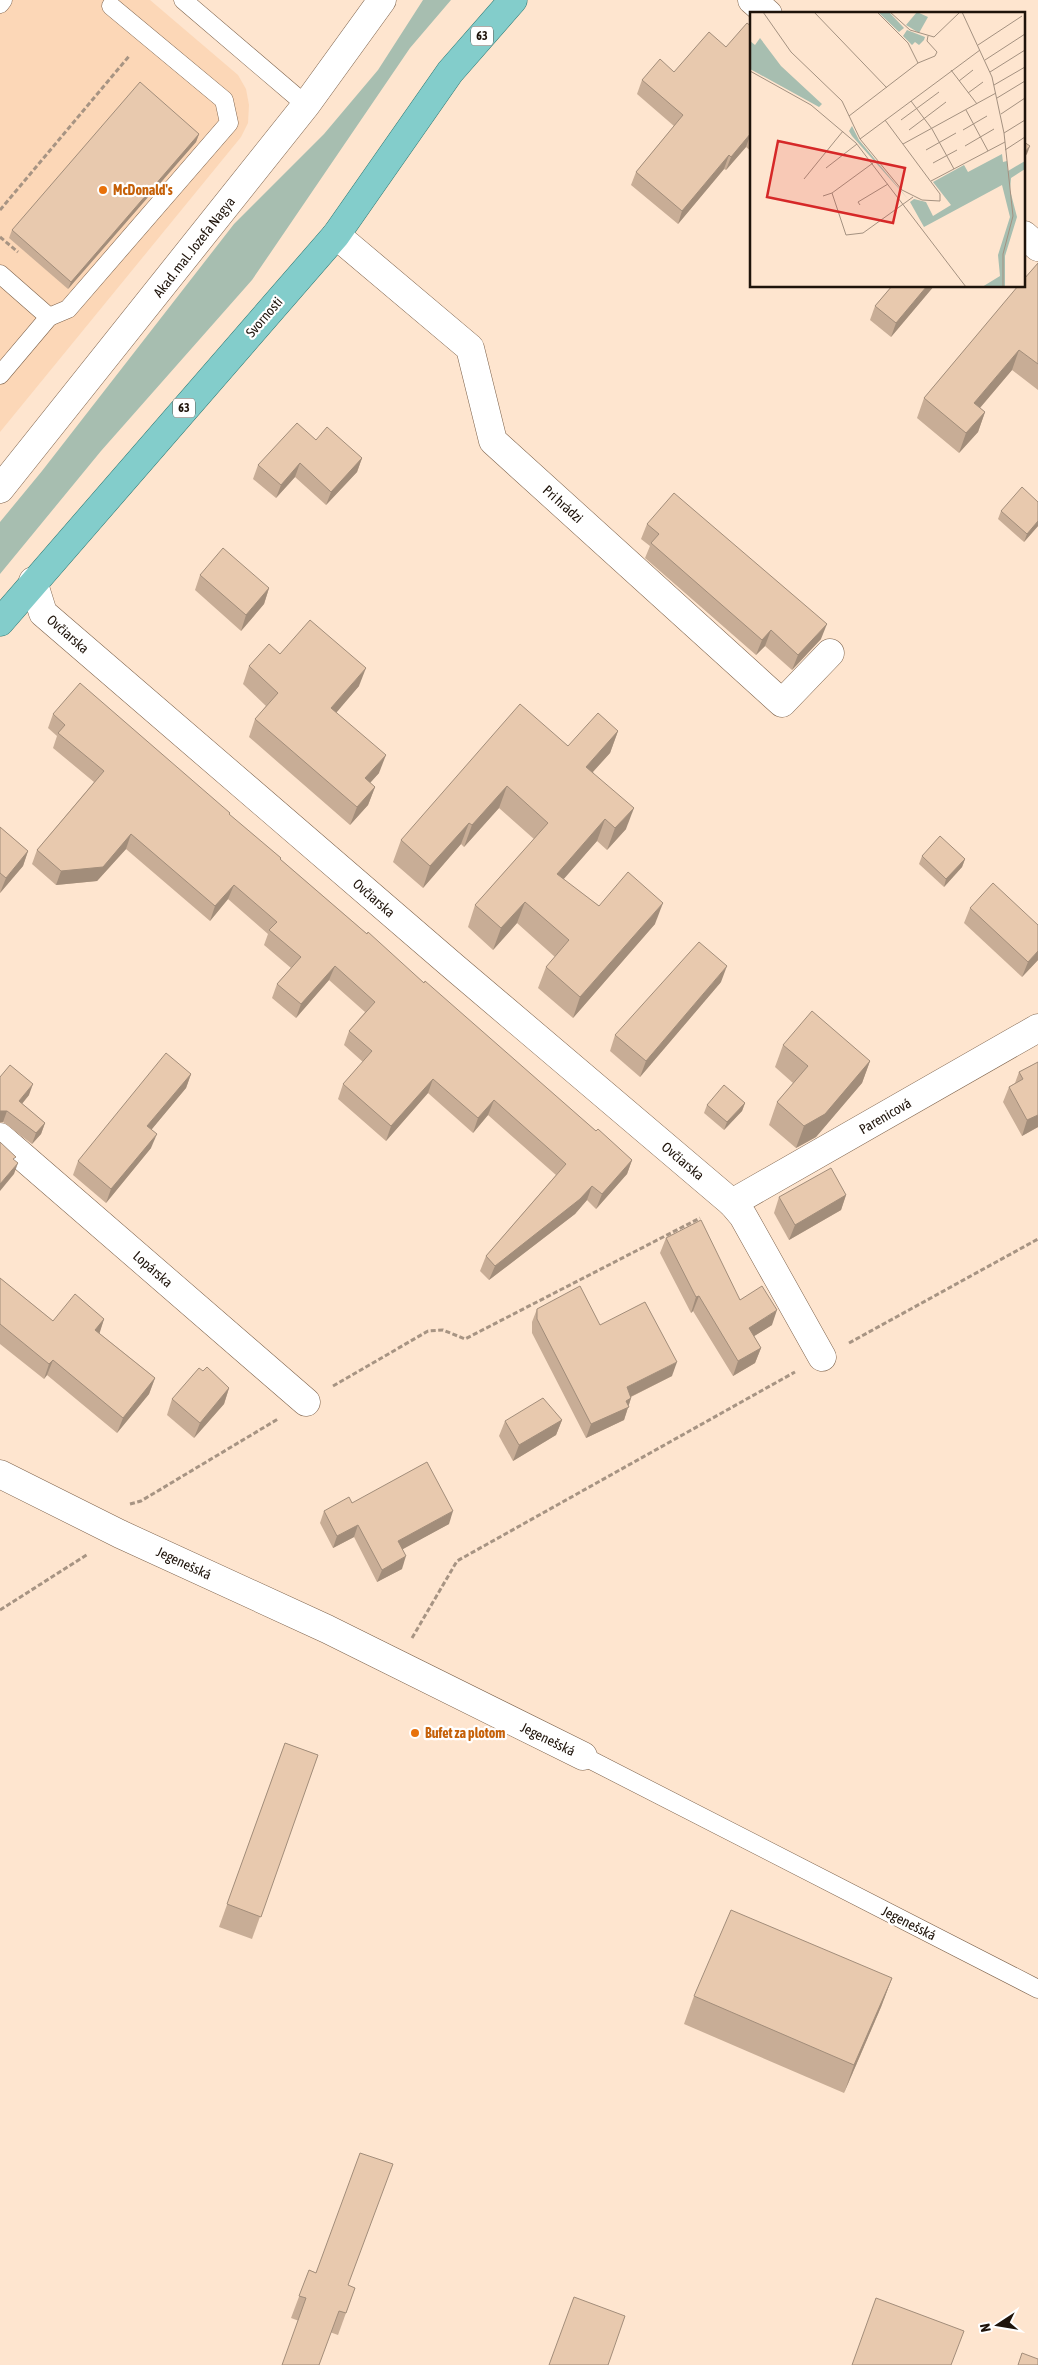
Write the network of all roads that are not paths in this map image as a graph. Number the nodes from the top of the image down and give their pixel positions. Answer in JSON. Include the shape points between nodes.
{"nodes":[{"id":1,"x":4,"y":0,"type":"edge"},
{"id":2,"x":183,"y":0,"type":"edge"},
{"id":3,"x":382,"y":0,"type":"edge"},
{"id":4,"x":514,"y":0,"type":"edge"},
{"id":5,"x":752,"y":0,"type":"edge"},
{"id":6,"x":0,"y":4,"type":"edge"},
{"id":7,"x":111,"y":6,"type":"dead end"},
{"id":8,"x":766,"y":12,"type":"edge"},
{"id":9,"x":306,"y":105,"type":"junction"},
{"id":10,"x":336,"y":235,"type":"junction"},
{"id":11,"x":1026,"y":237,"type":"edge"},
{"id":12,"x":1038,"y":247,"type":"edge"},
{"id":13,"x":0,"y":274,"type":"edge"},
{"id":14,"x":49,"y":317,"type":"junction"},
{"id":15,"x":0,"y":375,"type":"edge"},
{"id":16,"x":0,"y":489,"type":"edge"},
{"id":17,"x":33,"y":581,"type":"junction"},
{"id":18,"x":0,"y":622,"type":"edge"},
{"id":19,"x":830,"y":653,"type":"dead end"},
{"id":20,"x":1038,"y":1028,"type":"edge"},
{"id":21,"x":0,"y":1137,"type":"edge"},
{"id":22,"x":732,"y":1203,"type":"junction"},
{"id":23,"x":822,"y":1357,"type":"road end"},
{"id":24,"x":306,"y":1402,"type":"road end"},
{"id":25,"x":0,"y":1474,"type":"edge"},
{"id":26,"x":583,"y":1756,"type":"joint"},
{"id":27,"x":1038,"y":1989,"type":"edge"}],
"edges":[{"from":1,"to":6,"type":"lane"},
{"from":2,"to":9,"type":"lane"},
{"from":3,"to":9,"type":"street","name":"Akad. mal. Jozefa Nagya"},
{"from":4,"to":10,"type":"main road","name":"Svornosti","number":"63","via":[[450,72]]},
{"from":5,"to":8,"type":"street"},
{"from":7,"to":14,"type":"lane","via":[[224,100],[228,123],[68,309]]},
{"from":9,"to":16,"type":"street","name":"Akad. mal. Jozefa Nagya"},
{"from":10,"to":17,"type":"main road","name":"Svornosti","number":"63"},
{"from":10,"to":19,"type":"street","name":"Pri hrádzi","via":[[470,348],[494,441],[782,703]]},
{"from":11,"to":12,"type":"street"},
{"from":13,"to":14,"type":"lane"},
{"from":14,"to":15,"type":"lane"},
{"from":17,"to":18,"type":"main road","name":"Svornosti","number":"63"},
{"from":17,"to":22,"type":"street","name":"Ovčiarska","via":[[43,612],[454,968]]},
{"from":20,"to":22,"type":"street","name":"Parenicová"},
{"from":21,"to":24,"type":"street","name":"Lopárska"},
{"from":22,"to":23,"type":"street","name":"Ovčiarska","via":[[752,1232]]},
{"from":25,"to":26,"type":"street","name":"Jegenešská","via":[[120,1534],[327,1629]]},
{"from":26,"to":27,"type":"lane","name":"Jegenešská"}]}
